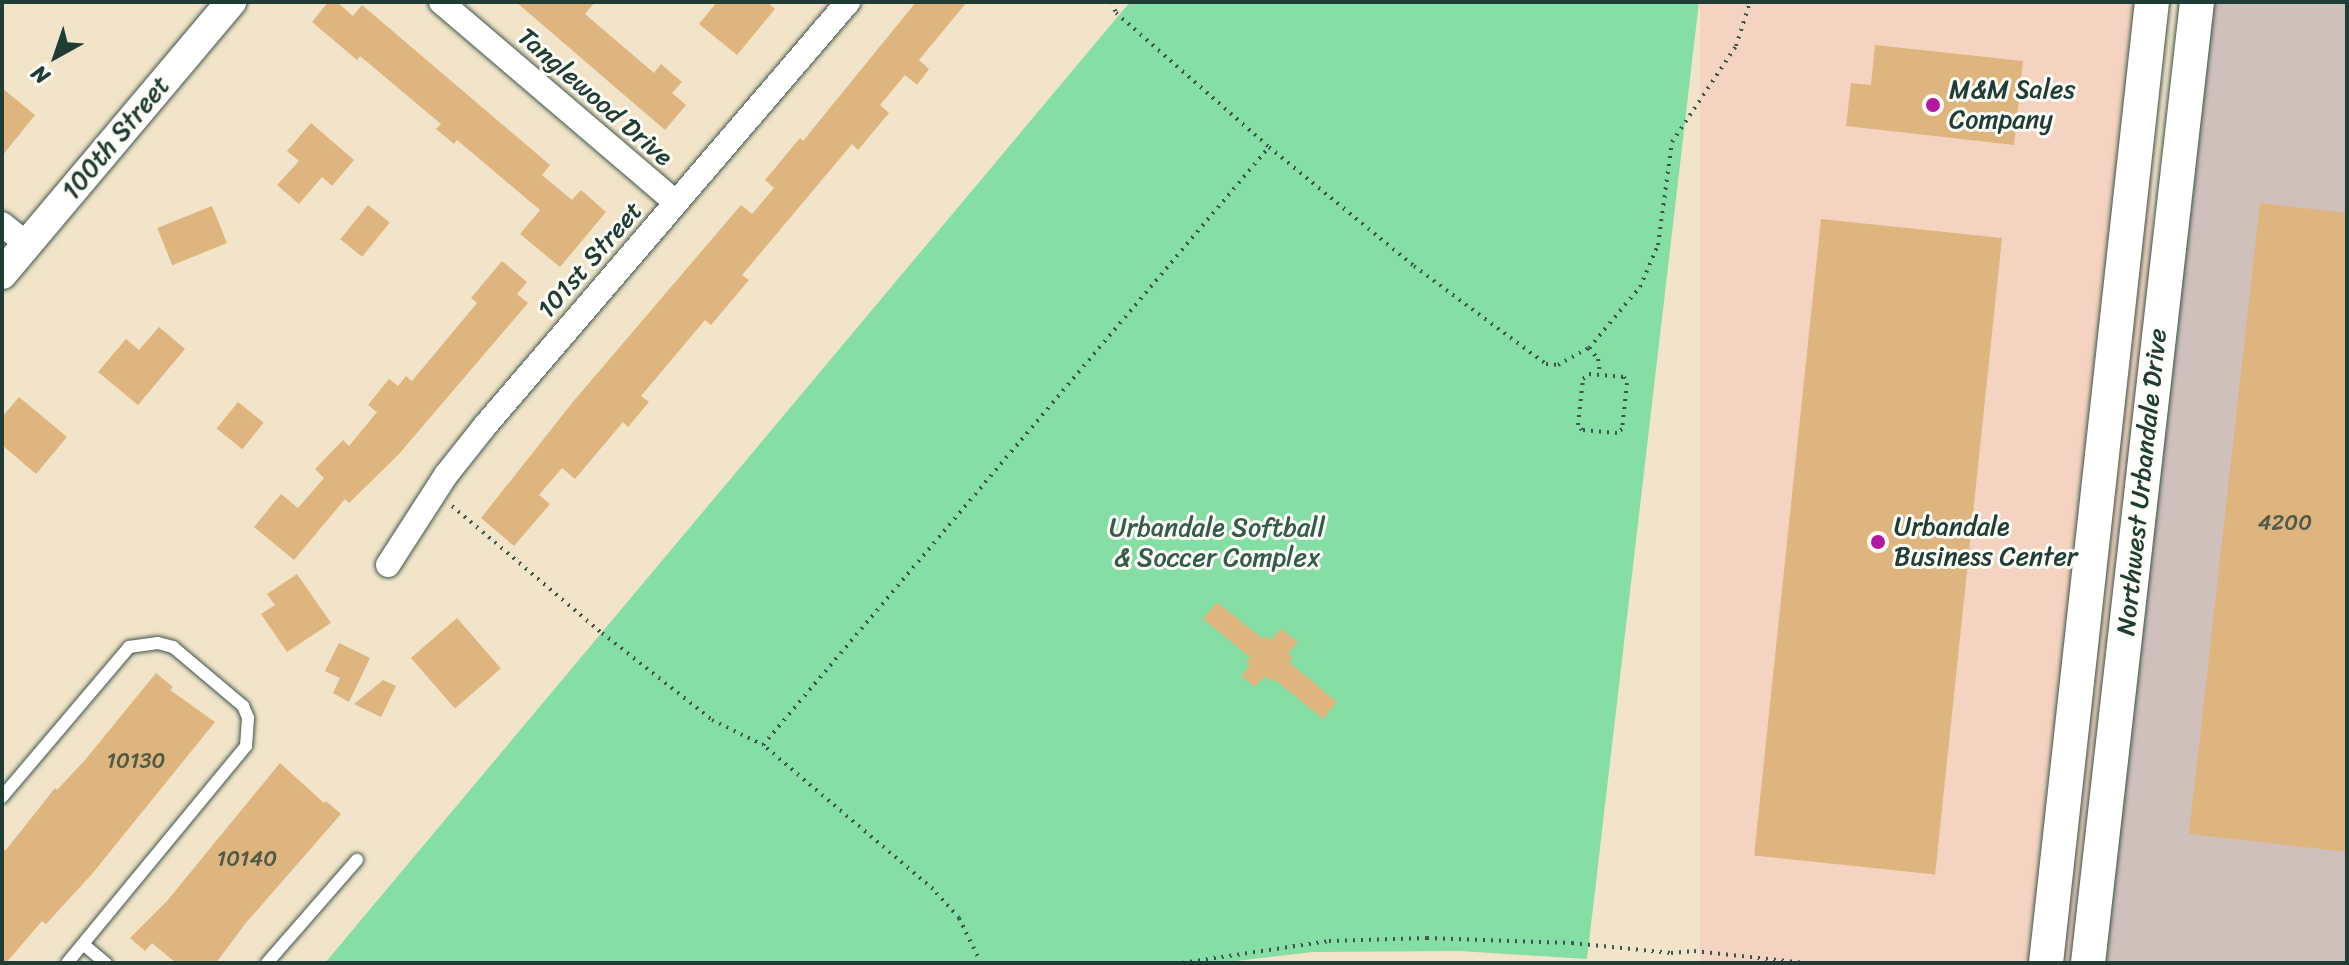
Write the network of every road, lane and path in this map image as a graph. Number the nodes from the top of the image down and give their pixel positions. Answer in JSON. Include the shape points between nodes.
{"nodes":[{"id":1,"x":231,"y":2,"type":"edge"},
{"id":2,"x":441,"y":2,"type":"edge"},
{"id":3,"x":848,"y":2,"type":"edge"},
{"id":4,"x":1112,"y":2,"type":"edge"},
{"id":5,"x":1750,"y":2,"type":"edge"},
{"id":6,"x":2152,"y":2,"type":"edge"},
{"id":7,"x":2197,"y":2,"type":"edge"},
{"id":8,"x":1269,"y":147,"type":"junction"},
{"id":9,"x":676,"y":203,"type":"junction"},
{"id":10,"x":2,"y":224,"type":"edge"},
{"id":11,"x":27,"y":244,"type":"junction"},
{"id":12,"x":2,"y":274,"type":"edge"},
{"id":13,"x":1589,"y":348,"type":"junction"},
{"id":14,"x":1600,"y":375,"type":"junction"},
{"id":15,"x":435,"y":492,"type":"junction"},
{"id":16,"x":388,"y":565,"type":"dead end"},
{"id":17,"x":763,"y":745,"type":"junction"},
{"id":18,"x":2,"y":797,"type":"edge"},
{"id":19,"x":357,"y":860,"type":"dead end"},
{"id":20,"x":83,"y":944,"type":"junction"},
{"id":21,"x":67,"y":963,"type":"edge"},
{"id":22,"x":106,"y":963,"type":"edge"},
{"id":23,"x":267,"y":963,"type":"edge"},
{"id":24,"x":981,"y":963,"type":"edge"},
{"id":25,"x":1182,"y":963,"type":"edge"},
{"id":26,"x":1804,"y":963,"type":"edge"},
{"id":27,"x":2046,"y":963,"type":"edge"},
{"id":28,"x":2088,"y":963,"type":"edge"}],
"edges":[{"from":1,"to":11,"type":"street","name":"100th Street"},
{"from":2,"to":9,"type":"street","name":"Tanglewood Drive"},
{"from":3,"to":9,"type":"street","name":"101st Street"},
{"from":4,"to":8,"type":"path","via":[[1116,13]]},
{"from":5,"to":13,"type":"path","via":[[1736,46],[1672,142],[1658,245],[1640,287]]},
{"from":6,"to":27,"type":"main road","name":"Northwest Urbandale Drive"},
{"from":7,"to":28,"type":"main road","name":"Northwest Urbandale Drive"},
{"from":8,"to":13,"type":"path","via":[[1414,266],[1546,364],[1558,365]]},
{"from":8,"to":17,"type":"path"},
{"from":9,"to":15,"type":"street","name":"101st Street"},
{"from":10,"to":11,"type":"street"},
{"from":11,"to":12,"type":"street","name":"100th Street"},
{"from":13,"to":14,"type":"path","via":[[1598,359]]},
{"from":14,"to":14,"type":"path","via":[[1583,379],[1578,425],[1582,430],[1617,433],[1622,429],[1627,383],[1624,377]]},
{"from":15,"to":16,"type":"street","name":"101st Street"},
{"from":15,"to":17,"type":"path","via":[[712,720]]},
{"from":17,"to":24,"type":"path","via":[[933,889],[959,918]]},
{"from":18,"to":20,"type":"lane","via":[[129,647],[173,647],[243,706],[248,718],[246,746]]},
{"from":19,"to":23,"type":"lane"},
{"from":20,"to":21,"type":"lane"},
{"from":20,"to":22,"type":"lane"},
{"from":25,"to":26,"type":"path","via":[[1329,941],[1427,938],[1694,951]]}]}
